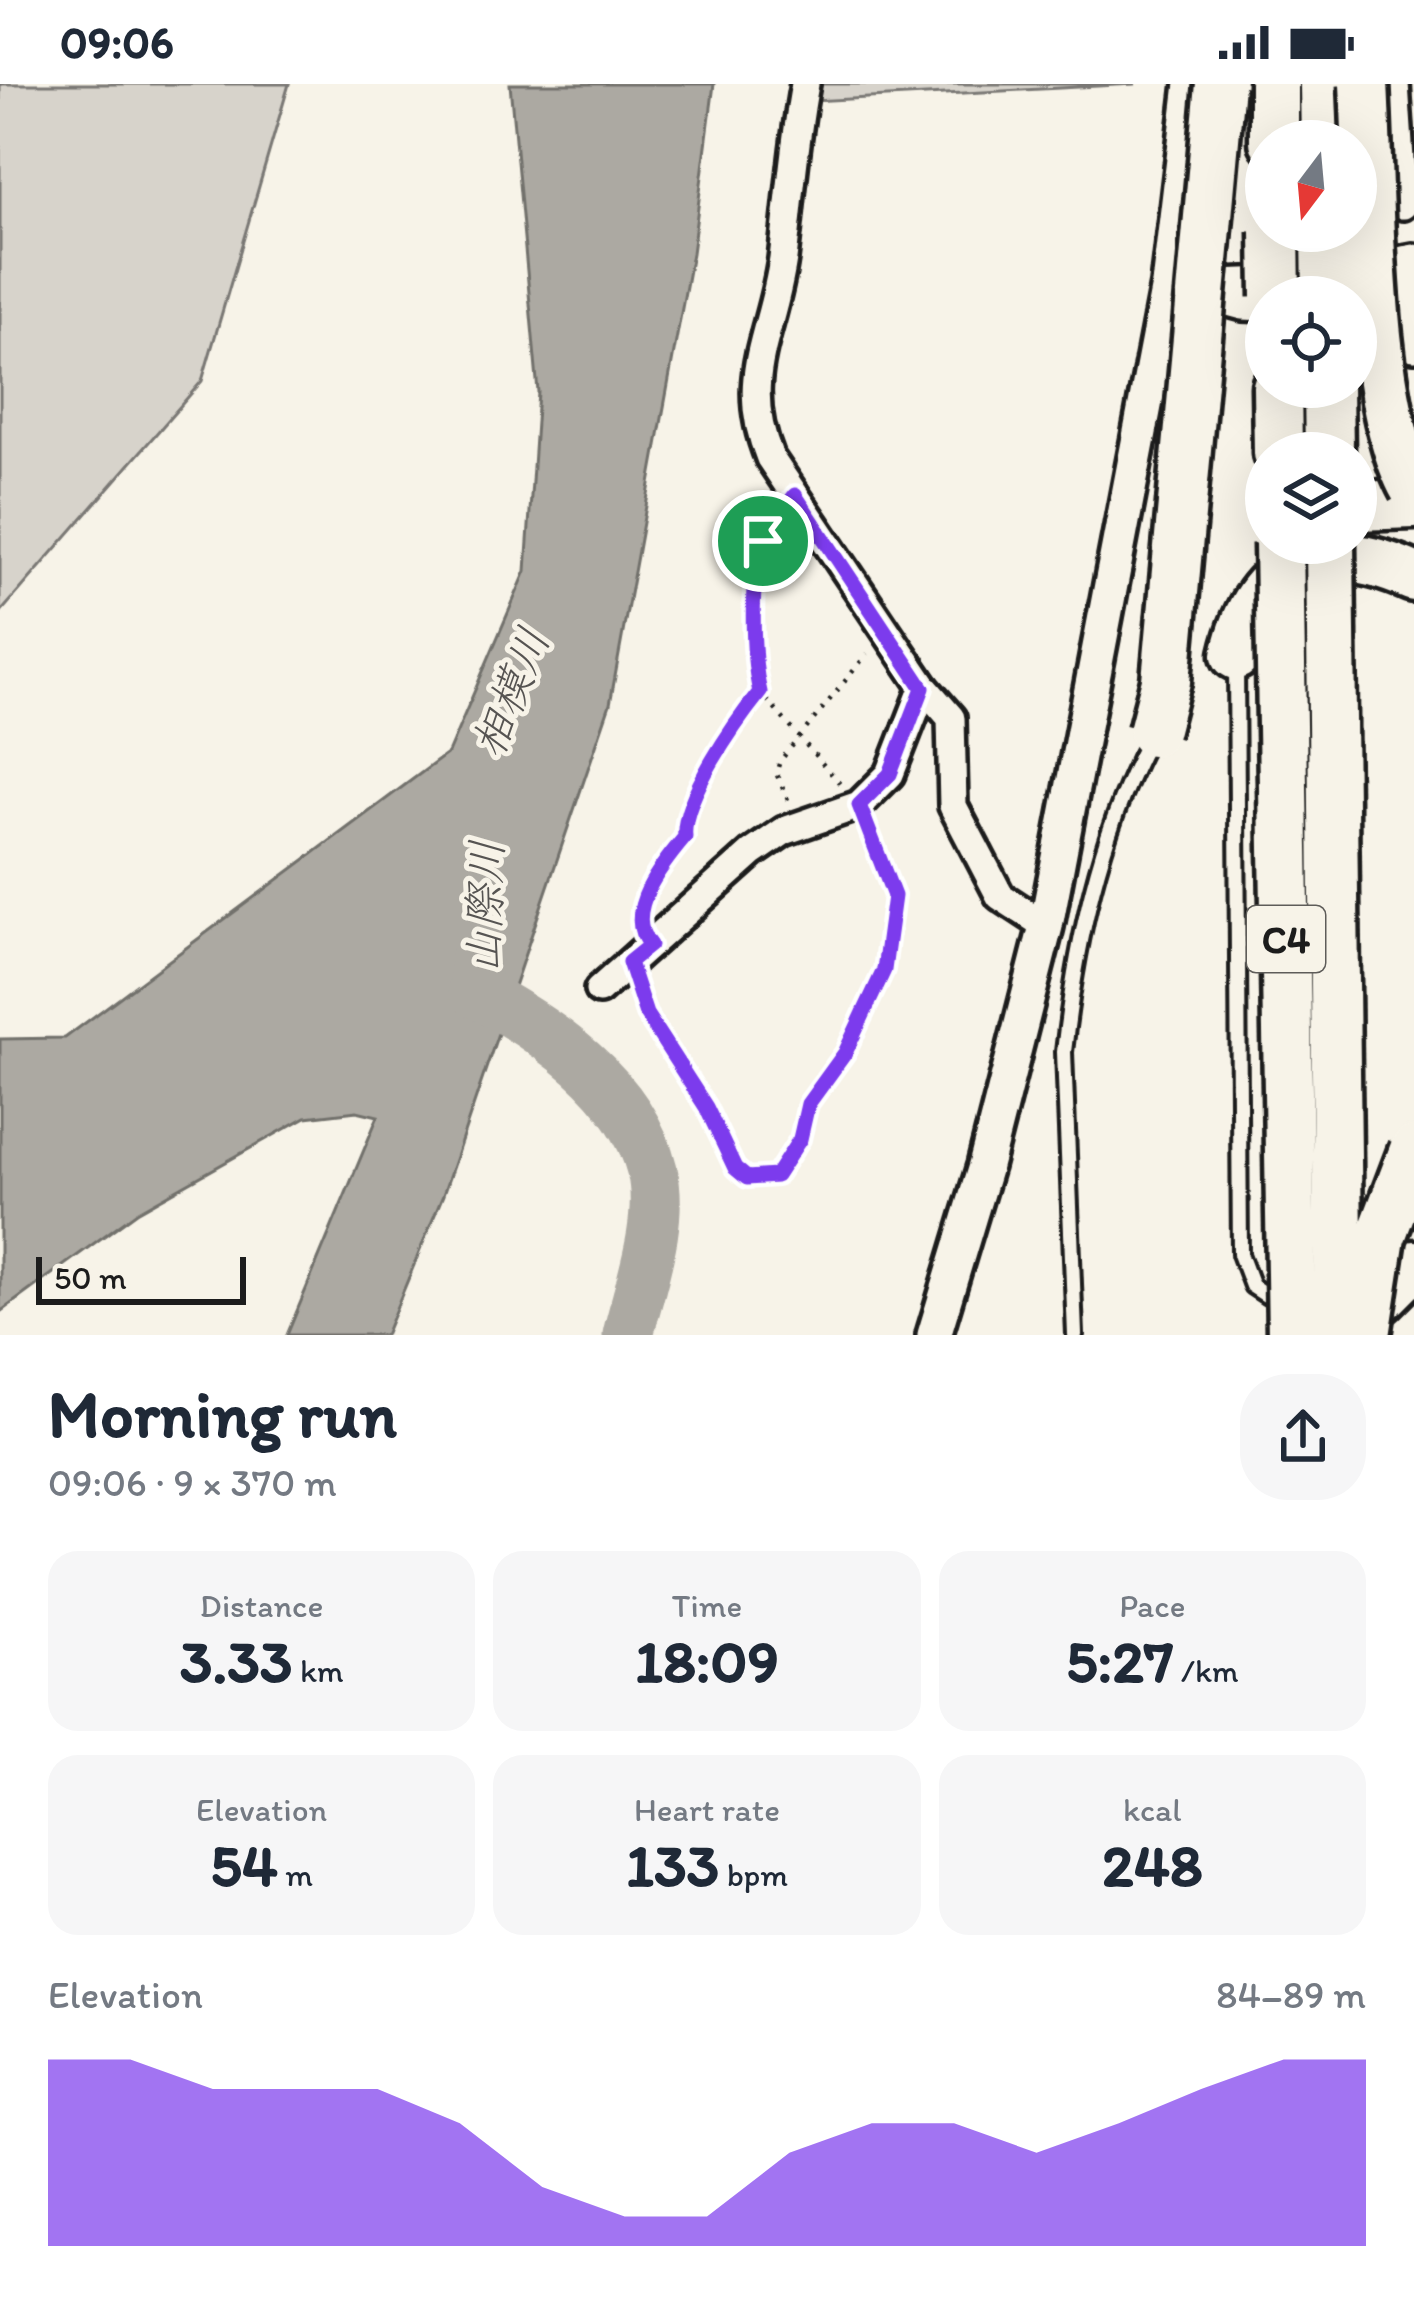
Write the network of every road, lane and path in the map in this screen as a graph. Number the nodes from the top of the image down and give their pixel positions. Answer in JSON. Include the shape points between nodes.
{"nodes":[{"id":1,"x":806,"y":84,"type":"edge"},
{"id":2,"x":1192,"y":84,"type":"edge"},
{"id":3,"x":1220,"y":84,"type":"edge"},
{"id":4,"x":1274,"y":84,"type":"edge"},
{"id":5,"x":1324,"y":84,"type":"edge"},
{"id":6,"x":1364,"y":84,"type":"edge"},
{"id":7,"x":1395,"y":84,"type":"edge"},
{"id":8,"x":1274,"y":120,"type":"edge"},
{"id":9,"x":1324,"y":120,"type":"edge"},
{"id":10,"x":1407,"y":177,"type":"edge"},
{"id":11,"x":1403,"y":205,"type":"dead end"},
{"id":12,"x":1410,"y":272,"type":"edge"},
{"id":13,"x":1168,"y":285,"type":"junction"},
{"id":14,"x":1377,"y":290,"type":"edge"},
{"id":15,"x":1245,"y":307,"type":"edge"},
{"id":16,"x":1414,"y":347,"type":"edge"},
{"id":17,"x":1414,"y":488,"type":"edge"},
{"id":18,"x":795,"y":495,"type":"junction"},
{"id":19,"x":1414,"y":504,"type":"edge"},
{"id":20,"x":1377,"y":505,"type":"edge"},
{"id":21,"x":1246,"y":564,"type":"edge"},
{"id":22,"x":1281,"y":564,"type":"edge"},
{"id":23,"x":1330,"y":564,"type":"edge"},
{"id":24,"x":1414,"y":577,"type":"edge"},
{"id":25,"x":886,"y":631,"type":"junction"},
{"id":26,"x":1236,"y":655,"type":"junction"},
{"id":27,"x":923,"y":688,"type":"junction"},
{"id":28,"x":760,"y":692,"type":"junction"},
{"id":29,"x":1153,"y":732,"type":"joint"},
{"id":30,"x":802,"y":734,"type":"junction"},
{"id":31,"x":859,"y":805,"type":"junction"},
{"id":32,"x":809,"y":822,"type":"junction"},
{"id":33,"x":1046,"y":926,"type":"junction"},
{"id":34,"x":640,"y":954,"type":"junction"},
{"id":35,"x":599,"y":990,"type":"dead end"},
{"id":36,"x":1414,"y":1150,"type":"edge"},
{"id":37,"x":1414,"y":1265,"type":"edge"},
{"id":38,"x":1347,"y":1314,"type":"edge"},
{"id":39,"x":934,"y":1335,"type":"edge"},
{"id":40,"x":1076,"y":1335,"type":"edge"}],
"edges":[{"from":1,"to":18,"type":"street","via":[[782,266],[753,399],[770,458]]},
{"from":2,"to":13,"type":"street"},
{"from":3,"to":29,"type":"highway","bridge":true,"via":[[1166,681]]},
{"from":4,"to":8,"type":"highway"},
{"from":5,"to":9,"type":"highway"},
{"from":6,"to":17,"type":"highway","bridge":true,"via":[[1385,392]]},
{"from":7,"to":10,"type":"street"},
{"from":10,"to":11,"type":"street"},
{"from":12,"to":13,"type":"street"},
{"from":12,"to":14,"type":"street"},
{"from":12,"to":16,"type":"street"},
{"from":13,"to":15,"type":"street"},
{"from":13,"to":33,"type":"street"},
{"from":18,"to":25,"type":"street"},
{"from":18,"to":28,"type":"path","via":[[755,565]]},
{"from":19,"to":20,"type":"highway"},
{"from":21,"to":26,"type":"highway"},
{"from":22,"to":38,"type":"highway","number":"C4","bridge":true},
{"from":23,"to":38,"type":"highway","number":"C4","bridge":true},
{"from":24,"to":26,"type":"highway","via":[[1341,557],[1291,568],[1254,599]]},
{"from":25,"to":27,"type":"street"},
{"from":25,"to":30,"type":"path"},
{"from":26,"to":38,"type":"lane","via":[[1240,1254],[1252,1286],[1281,1305]]},
{"from":27,"to":31,"type":"street","via":[[890,774]]},
{"from":27,"to":33,"type":"street","via":[[951,718],[952,806],[1000,896]]},
{"from":28,"to":30,"type":"path"},
{"from":28,"to":34,"type":"path","via":[[704,773],[683,820],[685,837],[658,869],[639,918]]},
{"from":29,"to":40,"type":"lane","via":[[1112,819],[1068,1013]]},
{"from":30,"to":31,"type":"path"},
{"from":30,"to":32,"type":"path","via":[[776,773]]},
{"from":31,"to":32,"type":"street"},
{"from":31,"to":34,"type":"path","via":[[894,896],[884,970],[776,1176],[747,1178],[735,1168],[646,1014]]},
{"from":32,"to":34,"type":"street","via":[[752,853]]},
{"from":33,"to":39,"type":"street"},
{"from":34,"to":35,"type":"street"},
{"from":36,"to":38,"type":"highway","bridge":true},
{"from":37,"to":38,"type":"highway"}]}
